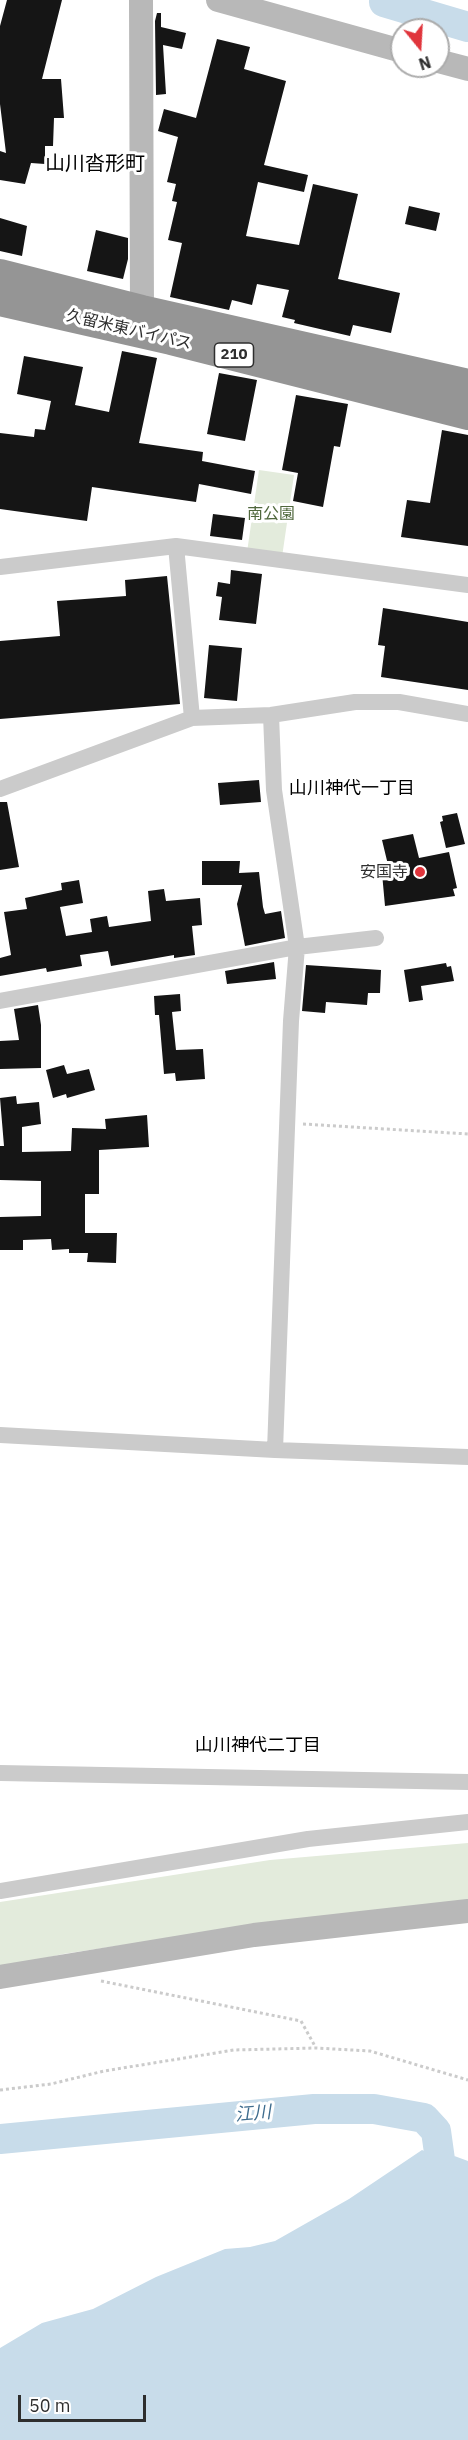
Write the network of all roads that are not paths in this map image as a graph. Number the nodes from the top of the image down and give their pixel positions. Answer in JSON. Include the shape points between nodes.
{"nodes":[{"id":1,"x":141,"y":0,"type":"edge"},
{"id":2,"x":218,"y":0,"type":"edge"},
{"id":3,"x":390,"y":48,"type":"edge"},
{"id":4,"x":450,"y":64,"type":"edge"},
{"id":5,"x":468,"y":69,"type":"edge"},
{"id":6,"x":0,"y":275,"type":"edge"},
{"id":7,"x":0,"y":300,"type":"edge"},
{"id":8,"x":142,"y":310,"type":"junction"},
{"id":9,"x":468,"y":385,"type":"edge"},
{"id":10,"x":468,"y":414,"type":"edge"},
{"id":11,"x":176,"y":546,"type":"junction"},
{"id":12,"x":0,"y":567,"type":"edge"},
{"id":13,"x":468,"y":585,"type":"edge"},
{"id":14,"x":468,"y":714,"type":"edge"},
{"id":15,"x":271,"y":715,"type":"junction"},
{"id":16,"x":192,"y":718,"type":"junction"},
{"id":17,"x":0,"y":789,"type":"edge"},
{"id":18,"x":376,"y":938,"type":"dead end"},
{"id":19,"x":297,"y":948,"type":"junction"},
{"id":20,"x":0,"y":1001,"type":"edge"},
{"id":21,"x":0,"y":1435,"type":"edge"},
{"id":22,"x":275,"y":1450,"type":"junction"},
{"id":23,"x":468,"y":1457,"type":"edge"},
{"id":24,"x":0,"y":1773,"type":"edge"},
{"id":25,"x":468,"y":1782,"type":"edge"},
{"id":26,"x":468,"y":1822,"type":"edge"},
{"id":27,"x":0,"y":1891,"type":"edge"},
{"id":28,"x":468,"y":1911,"type":"edge"},
{"id":29,"x":0,"y":1977,"type":"edge"}],
"edges":[{"from":1,"to":8,"type":"street"},
{"from":2,"to":3,"type":"street"},
{"from":4,"to":5,"type":"street"},
{"from":6,"to":8,"type":"highway","name":"久留米東バイパス","number":"210"},
{"from":7,"to":10,"type":"highway","name":"久留米東バイパス","number":"210"},
{"from":8,"to":9,"type":"highway","name":"久留米東バイパス","number":"210"},
{"from":11,"to":12,"type":"street"},
{"from":11,"to":13,"type":"street"},
{"from":11,"to":16,"type":"street"},
{"from":14,"to":15,"type":"street","via":[[399,702],[355,702]]},
{"from":15,"to":16,"type":"street"},
{"from":15,"to":19,"type":"street","via":[[274,790]]},
{"from":16,"to":17,"type":"street"},
{"from":18,"to":19,"type":"street"},
{"from":19,"to":20,"type":"street"},
{"from":19,"to":22,"type":"street"},
{"from":21,"to":22,"type":"street"},
{"from":22,"to":23,"type":"street"},
{"from":24,"to":25,"type":"street"},
{"from":26,"to":27,"type":"street","via":[[309,1839]]},
{"from":28,"to":29,"type":"street","via":[[254,1935]]}]}
